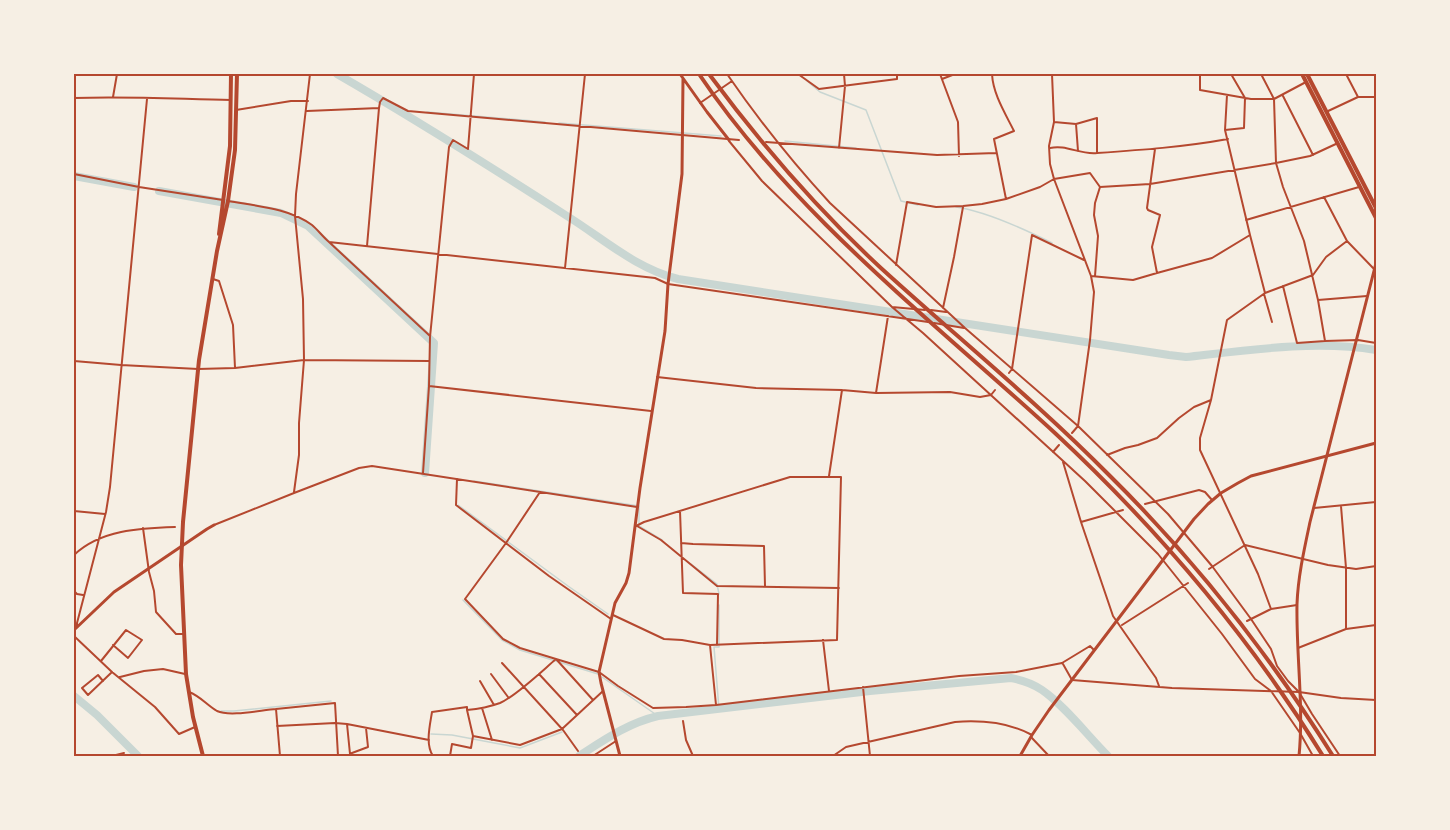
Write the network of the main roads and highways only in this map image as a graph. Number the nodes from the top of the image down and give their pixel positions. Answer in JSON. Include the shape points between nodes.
{"nodes":[{"id":1,"x":231,"y":74,"type":"edge"},
{"id":2,"x":237,"y":74,"type":"edge"},
{"id":3,"x":699,"y":74,"type":"edge"},
{"id":4,"x":709,"y":74,"type":"edge"},
{"id":5,"x":1302,"y":74,"type":"edge"},
{"id":6,"x":1307,"y":74,"type":"edge"},
{"id":7,"x":1325,"y":113,"type":"junction"},
{"id":8,"x":226,"y":200,"type":"junction"},
{"id":9,"x":1377,"y":208,"type":"edge"},
{"id":10,"x":1377,"y":218,"type":"edge"},
{"id":11,"x":203,"y":756,"type":"edge"},
{"id":12,"x":1323,"y":756,"type":"edge"},
{"id":13,"x":1333,"y":756,"type":"edge"}],
"edges":[{"from":1,"to":8,"type":"highway"},
{"from":2,"to":8,"type":"highway","via":[[236,150]]},
{"from":3,"to":12,"type":"highway","via":[[755,147],[836,235],[1056,435],[1180,560],[1268,674]]},
{"from":4,"to":13,"type":"highway","via":[[801,188],[865,252],[1070,437],[1185,554],[1246,630]]},
{"from":5,"to":7,"type":"highway"},
{"from":6,"to":7,"type":"highway"},
{"from":7,"to":9,"type":"highway"},
{"from":7,"to":10,"type":"highway"},
{"from":8,"to":11,"type":"highway","via":[[198,369],[181,546],[186,675]]}]}
